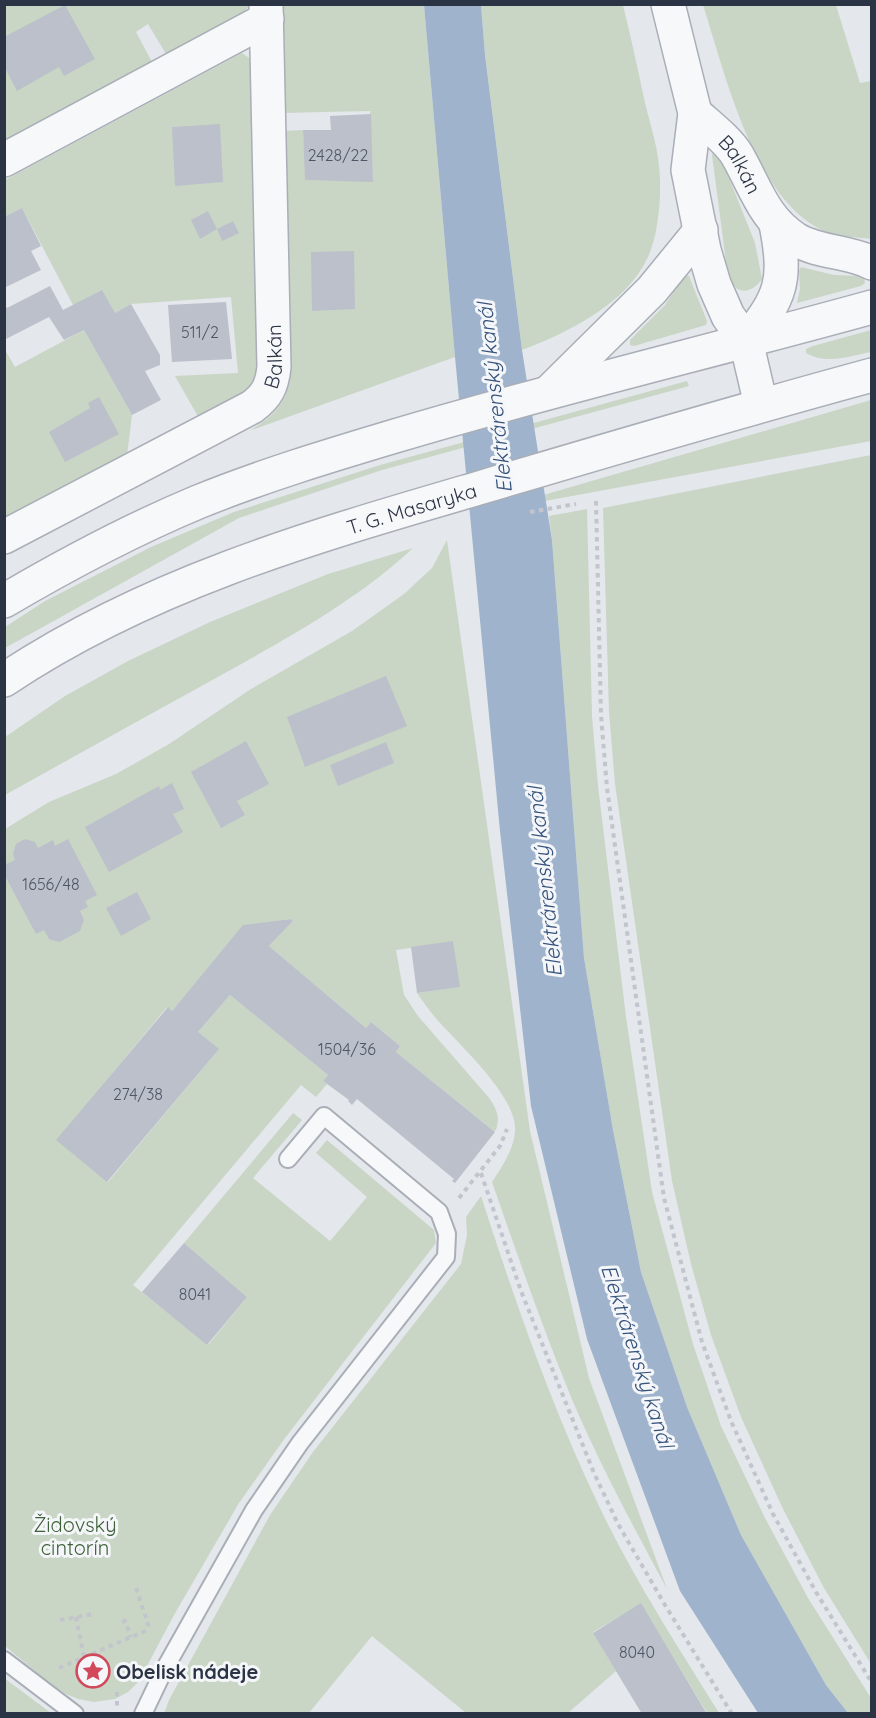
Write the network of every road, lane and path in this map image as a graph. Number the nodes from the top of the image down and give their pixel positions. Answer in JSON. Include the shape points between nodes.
{"nodes":[{"id":1,"x":668,"y":4,"type":"edge"},
{"id":2,"x":266,"y":12,"type":"edge"},
{"id":3,"x":695,"y":113,"type":"junction"},
{"id":4,"x":4,"y":160,"type":"edge"},
{"id":5,"x":776,"y":224,"type":"junction"},
{"id":6,"x":701,"y":230,"type":"junction"},
{"id":7,"x":872,"y":263,"type":"edge"},
{"id":8,"x":872,"y":307,"type":"edge"},
{"id":9,"x":746,"y":341,"type":"junction"},
{"id":10,"x":872,"y":375,"type":"edge"},
{"id":11,"x":549,"y":392,"type":"junction"},
{"id":12,"x":761,"y":405,"type":"junction"},
{"id":13,"x":596,"y":501,"type":"dead end"},
{"id":14,"x":4,"y":537,"type":"edge"},
{"id":15,"x":4,"y":601,"type":"edge"},
{"id":16,"x":4,"y":680,"type":"edge"},
{"id":17,"x":507,"y":1128,"type":"dead end"},
{"id":18,"x":288,"y":1159,"type":"dead end"},
{"id":19,"x":481,"y":1173,"type":"junction"},
{"id":20,"x":442,"y":1220,"type":"junction"},
{"id":21,"x":136,"y":1588,"type":"dead end"},
{"id":22,"x":93,"y":1614,"type":"dead end"},
{"id":23,"x":76,"y":1617,"type":"junction"},
{"id":24,"x":60,"y":1620,"type":"dead end"},
{"id":25,"x":121,"y":1628,"type":"dead end"},
{"id":26,"x":150,"y":1629,"type":"junction"},
{"id":27,"x":132,"y":1637,"type":"junction"},
{"id":28,"x":84,"y":1658,"type":"junction"},
{"id":29,"x":4,"y":1660,"type":"edge"},
{"id":30,"x":164,"y":1670,"type":"junction"},
{"id":31,"x":35,"y":1683,"type":"junction"},
{"id":32,"x":872,"y":1683,"type":"edge"},
{"id":33,"x":117,"y":1692,"type":"dead end"},
{"id":34,"x":116,"y":1702,"type":"dead end"},
{"id":35,"x":75,"y":1713,"type":"edge"},
{"id":36,"x":143,"y":1713,"type":"edge"},
{"id":37,"x":732,"y":1713,"type":"edge"}],
"edges":[{"from":1,"to":3,"type":"street","name":"Balkán"},
{"from":2,"to":4,"type":"street","name":"Balkán"},
{"from":2,"to":14,"type":"street","name":"Balkán","via":[[274,368],[269,391],[244,412]]},
{"from":3,"to":5,"type":"street","name":"Balkán","via":[[736,153]]},
{"from":3,"to":6,"type":"street","name":"Balkán","via":[[688,170]]},
{"from":5,"to":7,"type":"street","name":"Balkán","via":[[799,241]]},
{"from":5,"to":9,"type":"street","name":"Balkán","via":[[782,277],[775,298]]},
{"from":6,"to":9,"type":"street","name":"Balkán","via":[[714,284],[728,316]]},
{"from":6,"to":11,"type":"street","via":[[652,290]]},
{"from":8,"to":9,"type":"street"},
{"from":9,"to":11,"type":"street"},
{"from":9,"to":12,"type":"street","name":"Balkán"},
{"from":10,"to":12,"type":"street","name":"T. G. Masaryka"},
{"from":11,"to":15,"type":"street","via":[[279,471],[197,502],[119,537]]},
{"from":12,"to":16,"type":"street","name":"T. G. Masaryka","via":[[303,540],[143,603],[84,631]]},
{"from":13,"to":32,"type":"path","via":[[601,715],[607,788],[664,1197],[702,1342],[731,1421],[789,1543]]},
{"from":17,"to":19,"type":"path"},
{"from":18,"to":20,"type":"lane","via":[[324,1116],[439,1212]]},
{"from":19,"to":20,"type":"path"},
{"from":19,"to":37,"type":"path","via":[[521,1291],[594,1473],[618,1524]]},
{"from":20,"to":30,"type":"lane","via":[[447,1234],[446,1257],[300,1443],[254,1510]]},
{"from":21,"to":26,"type":"path"},
{"from":22,"to":23,"type":"path"},
{"from":23,"to":24,"type":"path"},
{"from":23,"to":28,"type":"path"},
{"from":25,"to":27,"type":"path","via":[[125,1621]]},
{"from":26,"to":27,"type":"path"},
{"from":26,"to":30,"type":"path"},
{"from":27,"to":28,"type":"path"},
{"from":28,"to":31,"type":"path","via":[[41,1676]]},
{"from":29,"to":31,"type":"lane"},
{"from":30,"to":36,"type":"lane"},
{"from":31,"to":35,"type":"lane"},
{"from":33,"to":34,"type":"path"}]}
